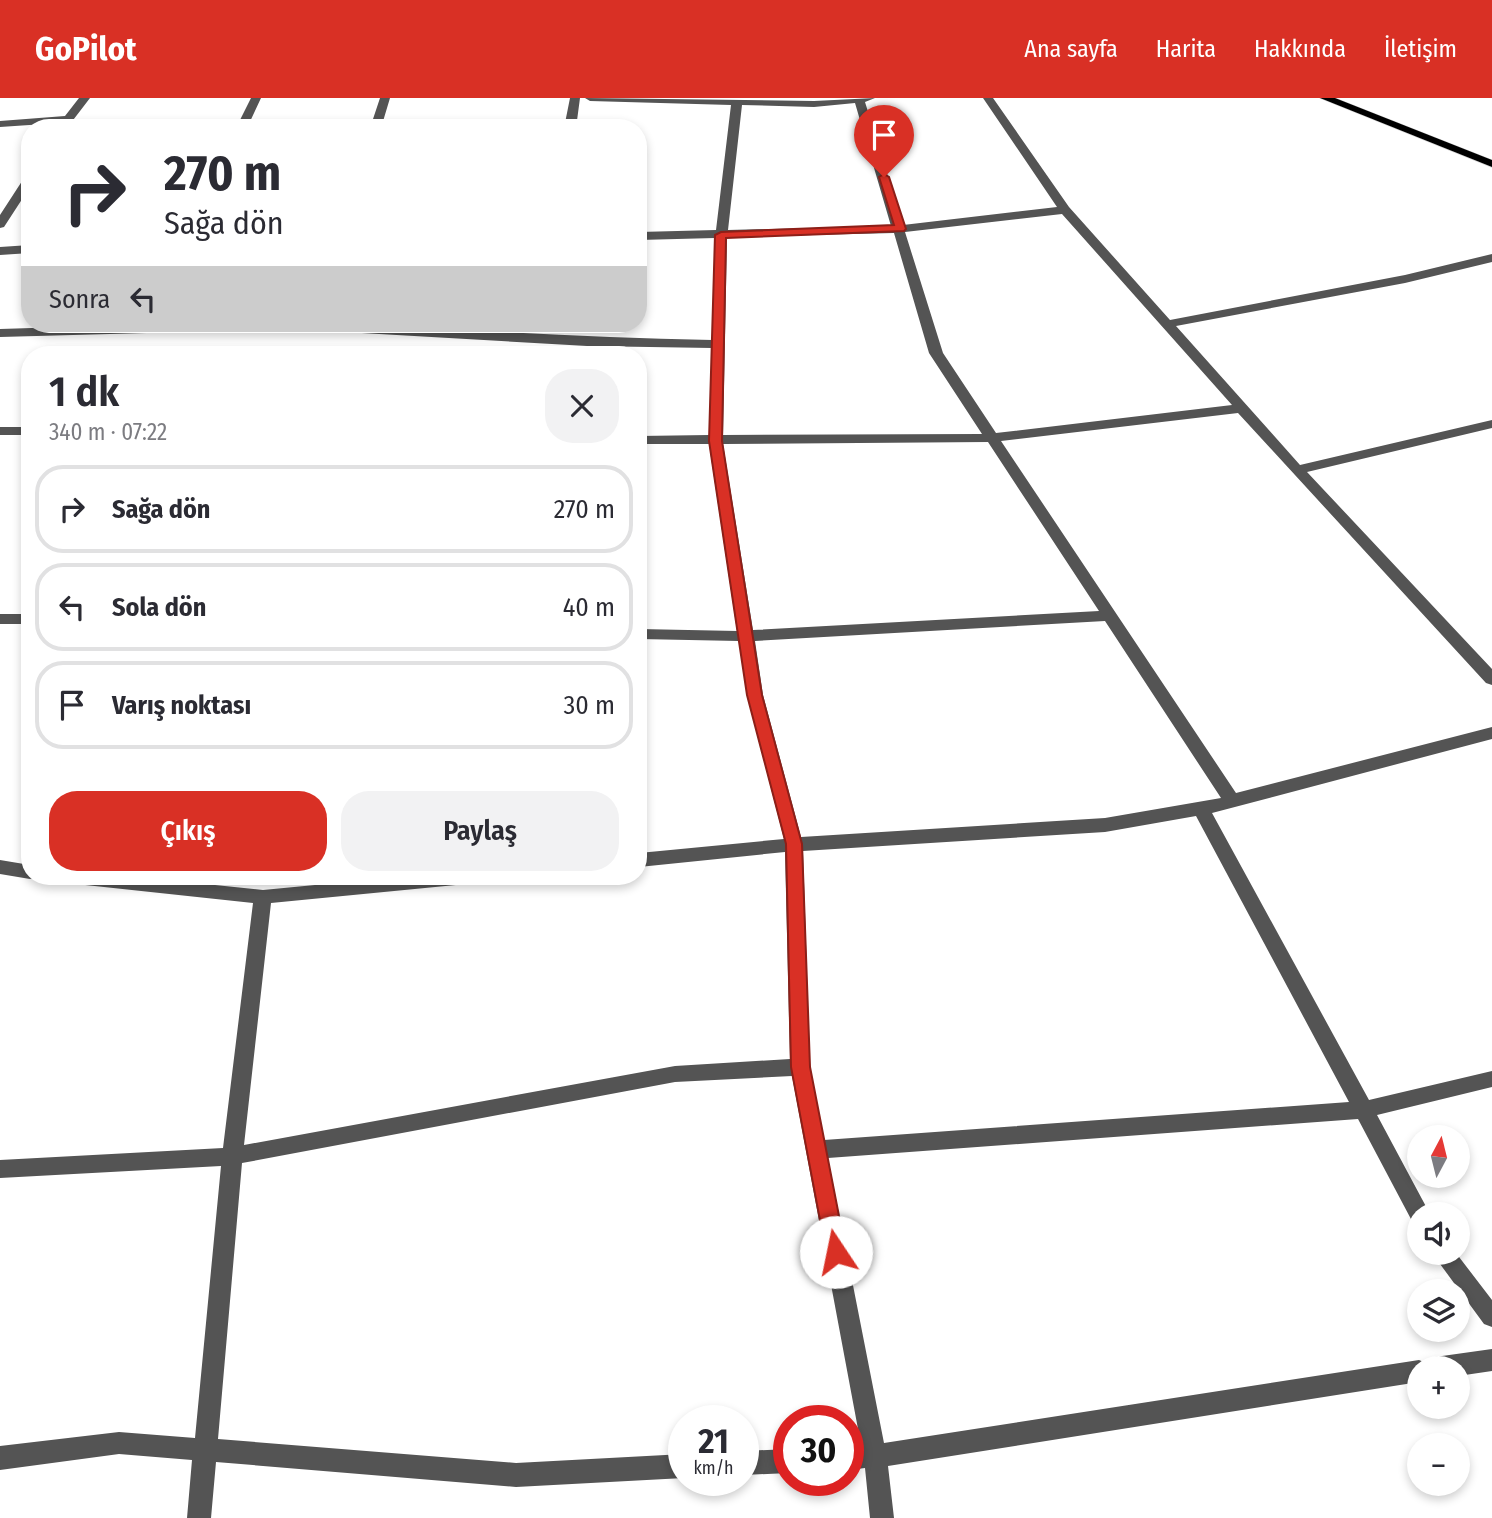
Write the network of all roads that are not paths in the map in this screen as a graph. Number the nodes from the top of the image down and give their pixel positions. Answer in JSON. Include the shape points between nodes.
{"nodes":[{"id":1,"x":85,"y":98,"type":"edge"},
{"id":2,"x":256,"y":98,"type":"edge"},
{"id":3,"x":385,"y":98,"type":"edge"},
{"id":4,"x":575,"y":98,"type":"edge"},
{"id":5,"x":590,"y":98,"type":"edge"},
{"id":6,"x":988,"y":98,"type":"edge"},
{"id":7,"x":1325,"y":98,"type":"edge"},
{"id":8,"x":693,"y":99,"type":"edge"},
{"id":9,"x":865,"y":99,"type":"edge"},
{"id":10,"x":737,"y":102,"type":"junction"},
{"id":11,"x":67,"y":119,"type":"edge"},
{"id":12,"x":246,"y":119,"type":"edge"},
{"id":13,"x":378,"y":119,"type":"edge"},
{"id":14,"x":572,"y":119,"type":"edge"},
{"id":15,"x":0,"y":124,"type":"edge"},
{"id":16,"x":21,"y":124,"type":"edge"},
{"id":17,"x":1492,"y":164,"type":"edge"},
{"id":18,"x":21,"y":191,"type":"edge"},
{"id":19,"x":1065,"y":210,"type":"junction"},
{"id":20,"x":0,"y":224,"type":"edge"},
{"id":21,"x":901,"y":229,"type":"junction"},
{"id":22,"x":721,"y":235,"type":"junction"},
{"id":23,"x":647,"y":236,"type":"edge"},
{"id":24,"x":21,"y":250,"type":"edge"},
{"id":25,"x":0,"y":251,"type":"edge"},
{"id":26,"x":1492,"y":258,"type":"edge"},
{"id":27,"x":1168,"y":324,"type":"junction"},
{"id":28,"x":21,"y":332,"type":"edge"},
{"id":29,"x":0,"y":333,"type":"edge"},
{"id":30,"x":431,"y":333,"type":"edge"},
{"id":31,"x":718,"y":344,"type":"junction"},
{"id":32,"x":1243,"y":408,"type":"junction"},
{"id":33,"x":1492,"y":424,"type":"edge"},
{"id":34,"x":0,"y":431,"type":"edge"},
{"id":35,"x":21,"y":431,"type":"edge"},
{"id":36,"x":993,"y":438,"type":"junction"},
{"id":37,"x":647,"y":440,"type":"edge"},
{"id":38,"x":716,"y":441,"type":"junction"},
{"id":39,"x":1297,"y":470,"type":"junction"},
{"id":40,"x":1109,"y":616,"type":"junction"},
{"id":41,"x":0,"y":619,"type":"edge"},
{"id":42,"x":21,"y":620,"type":"edge"},
{"id":43,"x":647,"y":634,"type":"edge"},
{"id":44,"x":746,"y":636,"type":"junction"},
{"id":45,"x":1492,"y":679,"type":"edge"},
{"id":46,"x":1492,"y":733,"type":"edge"},
{"id":47,"x":1232,"y":801,"type":"junction"},
{"id":48,"x":1201,"y":808,"type":"junction"},
{"id":49,"x":794,"y":844,"type":"junction"},
{"id":50,"x":647,"y":859,"type":"edge"},
{"id":51,"x":0,"y":867,"type":"edge"},
{"id":52,"x":21,"y":870,"type":"edge"},
{"id":53,"x":151,"y":885,"type":"edge"},
{"id":54,"x":385,"y":885,"type":"edge"},
{"id":55,"x":263,"y":897,"type":"junction"},
{"id":56,"x":800,"y":1067,"type":"junction"},
{"id":57,"x":1492,"y":1079,"type":"edge"},
{"id":58,"x":1364,"y":1110,"type":"junction"},
{"id":59,"x":816,"y":1150,"type":"junction"},
{"id":60,"x":232,"y":1156,"type":"junction"},
{"id":61,"x":0,"y":1170,"type":"edge"},
{"id":62,"x":1414,"y":1202,"type":"edge"},
{"id":63,"x":1452,"y":1265,"type":"edge"},
{"id":64,"x":1492,"y":1317,"type":"edge"},
{"id":65,"x":1492,"y":1360,"type":"edge"},
{"id":66,"x":1470,"y":1363,"type":"edge"},
{"id":67,"x":1407,"y":1373,"type":"edge"},
{"id":68,"x":204,"y":1450,"type":"junction"},
{"id":69,"x":875,"y":1456,"type":"junction"},
{"id":70,"x":864,"y":1457,"type":"edge"},
{"id":71,"x":0,"y":1458,"type":"edge"},
{"id":72,"x":668,"y":1467,"type":"edge"},
{"id":73,"x":199,"y":1518,"type":"edge"},
{"id":74,"x":882,"y":1518,"type":"edge"}],
"edges":[{"from":1,"to":11,"type":"street"},
{"from":2,"to":12,"type":"street"},
{"from":3,"to":13,"type":"street"},
{"from":4,"to":14,"type":"street"},
{"from":5,"to":8,"type":"street"},
{"from":6,"to":19,"type":"street"},
{"from":7,"to":17,"type":"main road"},
{"from":8,"to":10,"type":"street"},
{"from":9,"to":10,"type":"street","via":[[814,104]]},
{"from":9,"to":21,"type":"street"},
{"from":10,"to":22,"type":"street"},
{"from":15,"to":16,"type":"street"},
{"from":18,"to":20,"type":"street"},
{"from":19,"to":21,"type":"street"},
{"from":19,"to":27,"type":"street"},
{"from":21,"to":22,"type":"street"},
{"from":21,"to":36,"type":"street","via":[[936,353]]},
{"from":22,"to":23,"type":"street"},
{"from":22,"to":31,"type":"street"},
{"from":24,"to":25,"type":"street"},
{"from":26,"to":27,"type":"street"},
{"from":27,"to":32,"type":"street"},
{"from":28,"to":29,"type":"street"},
{"from":30,"to":31,"type":"street"},
{"from":31,"to":38,"type":"street"},
{"from":32,"to":36,"type":"street"},
{"from":32,"to":39,"type":"street"},
{"from":33,"to":39,"type":"street"},
{"from":34,"to":35,"type":"street"},
{"from":36,"to":38,"type":"street"},
{"from":36,"to":40,"type":"street"},
{"from":37,"to":38,"type":"street"},
{"from":38,"to":44,"type":"street"},
{"from":39,"to":45,"type":"street"},
{"from":40,"to":44,"type":"street"},
{"from":40,"to":47,"type":"street"},
{"from":41,"to":42,"type":"street"},
{"from":43,"to":44,"type":"street"},
{"from":44,"to":49,"type":"street","via":[[755,695]]},
{"from":46,"to":47,"type":"street"},
{"from":47,"to":48,"type":"street"},
{"from":48,"to":49,"type":"street","via":[[1105,825]]},
{"from":48,"to":58,"type":"street"},
{"from":49,"to":50,"type":"street"},
{"from":49,"to":56,"type":"street"},
{"from":51,"to":52,"type":"street"},
{"from":53,"to":55,"type":"street"},
{"from":54,"to":55,"type":"street"},
{"from":55,"to":60,"type":"street"},
{"from":56,"to":59,"type":"street"},
{"from":56,"to":60,"type":"street","via":[[676,1074]]},
{"from":57,"to":58,"type":"street"},
{"from":58,"to":59,"type":"street"},
{"from":58,"to":62,"type":"street"},
{"from":59,"to":69,"type":"street"},
{"from":60,"to":61,"type":"street"},
{"from":60,"to":68,"type":"street"},
{"from":63,"to":64,"type":"street"},
{"from":65,"to":66,"type":"street"},
{"from":67,"to":69,"type":"street"},
{"from":68,"to":71,"type":"street","via":[[119,1443]]},
{"from":68,"to":72,"type":"street","via":[[516,1475]]},
{"from":68,"to":73,"type":"street"},
{"from":69,"to":70,"type":"street"},
{"from":69,"to":74,"type":"street"}]}
